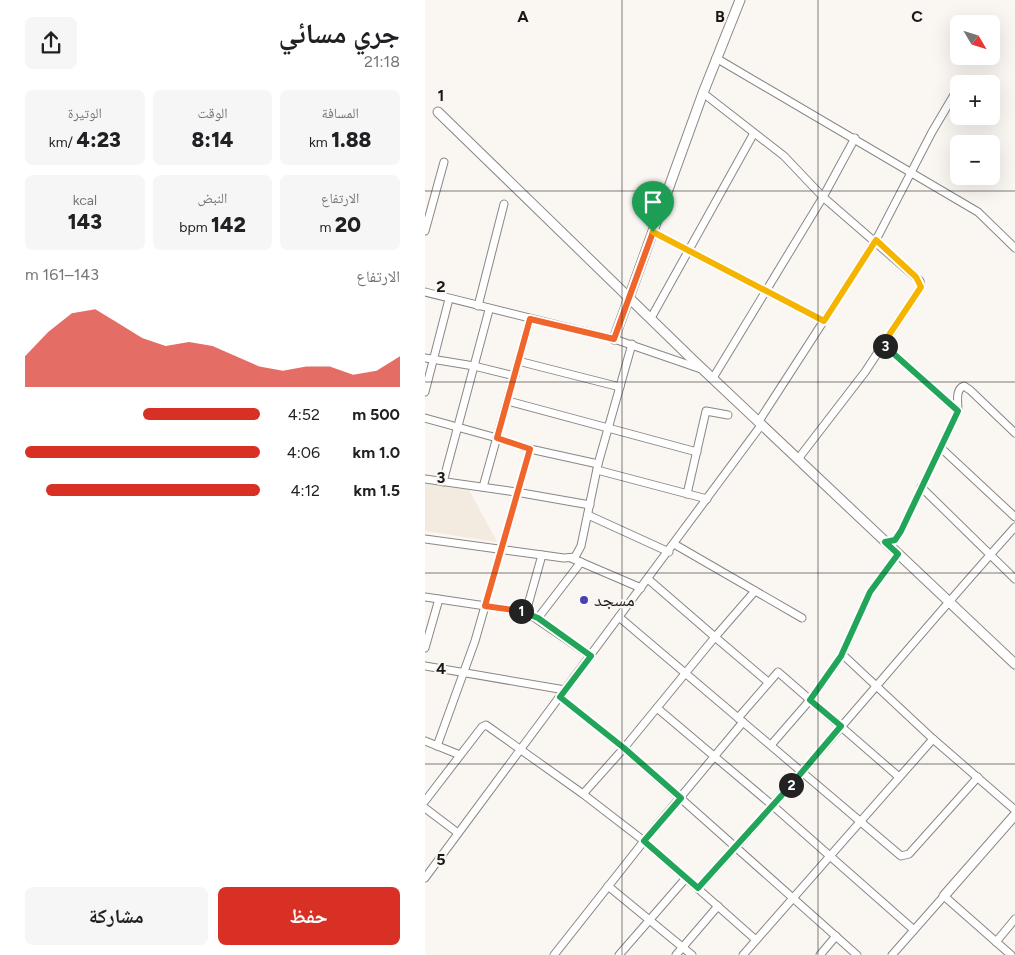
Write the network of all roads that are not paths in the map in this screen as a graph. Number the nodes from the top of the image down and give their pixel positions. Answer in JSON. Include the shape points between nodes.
{"nodes":[{"id":1,"x":740,"y":0,"type":"edge"},
{"id":2,"x":716,"y":58,"type":"junction"},
{"id":3,"x":703,"y":93,"type":"junction"},
{"id":4,"x":950,"y":102,"type":"edge"},
{"id":5,"x":438,"y":112,"type":"dead end"},
{"id":6,"x":754,"y":133,"type":"junction"},
{"id":7,"x":855,"y":138,"type":"junction"},
{"id":8,"x":444,"y":162,"type":"dead end"},
{"id":9,"x":911,"y":171,"type":"junction"},
{"id":10,"x":823,"y":197,"type":"junction"},
{"id":11,"x":505,"y":204,"type":"dead end"},
{"id":12,"x":425,"y":231,"type":"edge"},
{"id":13,"x":653,"y":232,"type":"junction"},
{"id":14,"x":876,"y":240,"type":"junction"},
{"id":15,"x":1015,"y":248,"type":"edge"},
{"id":16,"x":690,"y":250,"type":"junction"},
{"id":17,"x":425,"y":292,"type":"edge"},
{"id":18,"x":766,"y":292,"type":"junction"},
{"id":19,"x":629,"y":298,"type":"junction"},
{"id":20,"x":449,"y":300,"type":"junction"},
{"id":21,"x":478,"y":306,"type":"junction"},
{"id":22,"x":489,"y":310,"type":"junction"},
{"id":23,"x":651,"y":318,"type":"junction"},
{"id":24,"x":530,"y":319,"type":"junction"},
{"id":25,"x":824,"y":321,"type":"junction"},
{"id":26,"x":614,"y":339,"type":"junction"},
{"id":27,"x":632,"y":344,"type":"junction"},
{"id":28,"x":883,"y":344,"type":"junction"},
{"id":29,"x":425,"y":358,"type":"edge"},
{"id":30,"x":433,"y":359,"type":"junction"},
{"id":31,"x":519,"y":361,"type":"junction"},
{"id":32,"x":474,"y":366,"type":"junction"},
{"id":33,"x":704,"y":370,"type":"junction"},
{"id":34,"x":515,"y":376,"type":"junction"},
{"id":35,"x":713,"y":378,"type":"junction"},
{"id":36,"x":620,"y":387,"type":"junction"},
{"id":37,"x":425,"y":392,"type":"edge"},
{"id":38,"x":508,"y":401,"type":"junction"},
{"id":39,"x":958,"y":411,"type":"junction"},
{"id":40,"x":728,"y":415,"type":"dead end"},
{"id":41,"x":425,"y":418,"type":"edge"},
{"id":42,"x":760,"y":422,"type":"junction"},
{"id":43,"x":457,"y":426,"type":"junction"},
{"id":44,"x":609,"y":428,"type":"junction"},
{"id":45,"x":1015,"y":433,"type":"edge"},
{"id":46,"x":497,"y":438,"type":"junction"},
{"id":47,"x":941,"y":448,"type":"junction"},
{"id":48,"x":530,"y":449,"type":"junction"},
{"id":49,"x":697,"y":452,"type":"junction"},
{"id":50,"x":798,"y":459,"type":"junction"},
{"id":51,"x":598,"y":467,"type":"junction"},
{"id":52,"x":425,"y":479,"type":"edge"},
{"id":53,"x":443,"y":482,"type":"junction"},
{"id":54,"x":483,"y":487,"type":"junction"},
{"id":55,"x":921,"y":487,"type":"junction"},
{"id":56,"x":516,"y":492,"type":"junction"},
{"id":57,"x":687,"y":494,"type":"junction"},
{"id":58,"x":707,"y":499,"type":"junction"},
{"id":59,"x":590,"y":505,"type":"junction"},
{"id":60,"x":588,"y":515,"type":"junction"},
{"id":61,"x":1015,"y":516,"type":"edge"},
{"id":62,"x":1015,"y":527,"type":"edge"},
{"id":63,"x":425,"y":540,"type":"edge"},
{"id":64,"x":885,"y":542,"type":"junction"},
{"id":65,"x":674,"y":544,"type":"junction"},
{"id":66,"x":501,"y":550,"type":"junction"},
{"id":67,"x":669,"y":552,"type":"junction"},
{"id":68,"x":898,"y":554,"type":"junction"},
{"id":69,"x":542,"y":555,"type":"junction"},
{"id":70,"x":989,"y":555,"type":"junction"},
{"id":71,"x":571,"y":558,"type":"junction"},
{"id":72,"x":581,"y":562,"type":"junction"},
{"id":73,"x":648,"y":579,"type":"junction"},
{"id":74,"x":1015,"y":579,"type":"edge"},
{"id":75,"x":641,"y":588,"type":"junction"},
{"id":76,"x":755,"y":591,"type":"junction"},
{"id":77,"x":425,"y":597,"type":"edge"},
{"id":78,"x":439,"y":599,"type":"junction"},
{"id":79,"x":948,"y":600,"type":"junction"},
{"id":80,"x":485,"y":606,"type":"junction"},
{"id":81,"x":526,"y":612,"type":"junction"},
{"id":82,"x":619,"y":617,"type":"junction"},
{"id":83,"x":538,"y":618,"type":"junction"},
{"id":84,"x":802,"y":618,"type":"dead end"},
{"id":85,"x":715,"y":637,"type":"junction"},
{"id":86,"x":425,"y":648,"type":"edge"},
{"id":87,"x":842,"y":654,"type":"junction"},
{"id":88,"x":591,"y":656,"type":"junction"},
{"id":89,"x":1013,"y":659,"type":"edge"},
{"id":90,"x":425,"y":666,"type":"edge"},
{"id":91,"x":465,"y":672,"type":"junction"},
{"id":92,"x":687,"y":674,"type":"junction"},
{"id":93,"x":768,"y":682,"type":"junction"},
{"id":94,"x":876,"y":685,"type":"junction"},
{"id":95,"x":565,"y":690,"type":"junction"},
{"id":96,"x":560,"y":697,"type":"junction"},
{"id":97,"x":810,"y":700,"type":"junction"},
{"id":98,"x":657,"y":708,"type":"junction"},
{"id":99,"x":741,"y":720,"type":"junction"},
{"id":100,"x":841,"y":726,"type":"junction"},
{"id":101,"x":933,"y":739,"type":"junction"},
{"id":102,"x":425,"y":741,"type":"edge"},
{"id":103,"x":771,"y":745,"type":"junction"},
{"id":104,"x":437,"y":746,"type":"junction"},
{"id":105,"x":624,"y":748,"type":"junction"},
{"id":106,"x":521,"y":750,"type":"junction"},
{"id":107,"x":460,"y":755,"type":"junction"},
{"id":108,"x":715,"y":757,"type":"junction"},
{"id":109,"x":803,"y":772,"type":"junction"},
{"id":110,"x":899,"y":777,"type":"junction"},
{"id":111,"x":978,"y":777,"type":"junction"},
{"id":112,"x":428,"y":792,"type":"edge"},
{"id":113,"x":583,"y":794,"type":"junction"},
{"id":114,"x":681,"y":798,"type":"junction"},
{"id":115,"x":425,"y":801,"type":"edge"},
{"id":116,"x":773,"y":805,"type":"junction"},
{"id":117,"x":425,"y":808,"type":"edge"},
{"id":118,"x":1015,"y":810,"type":"edge"},
{"id":119,"x":1015,"y":815,"type":"edge"},
{"id":120,"x":860,"y":822,"type":"junction"},
{"id":121,"x":458,"y":833,"type":"junction"},
{"id":122,"x":644,"y":841,"type":"junction"},
{"id":123,"x":737,"y":847,"type":"junction"},
{"id":124,"x":831,"y":857,"type":"junction"},
{"id":125,"x":425,"y":878,"type":"edge"},
{"id":126,"x":687,"y":878,"type":"junction"},
{"id":127,"x":608,"y":886,"type":"junction"},
{"id":128,"x":698,"y":888,"type":"junction"},
{"id":129,"x":944,"y":896,"type":"junction"},
{"id":130,"x":794,"y":898,"type":"junction"},
{"id":131,"x":718,"y":906,"type":"junction"},
{"id":132,"x":649,"y":920,"type":"junction"},
{"id":133,"x":1015,"y":920,"type":"edge"},
{"id":134,"x":914,"y":930,"type":"junction"},
{"id":135,"x":836,"y":936,"type":"junction"},
{"id":136,"x":757,"y":940,"type":"junction"},
{"id":137,"x":996,"y":942,"type":"junction"},
{"id":138,"x":683,"y":947,"type":"junction"},
{"id":139,"x":554,"y":955,"type":"edge"},
{"id":140,"x":619,"y":955,"type":"edge"},
{"id":141,"x":676,"y":955,"type":"edge"},
{"id":142,"x":692,"y":955,"type":"edge"},
{"id":143,"x":743,"y":955,"type":"edge"},
{"id":144,"x":820,"y":955,"type":"edge"},
{"id":145,"x":857,"y":955,"type":"edge"},
{"id":146,"x":892,"y":955,"type":"edge"},
{"id":147,"x":1011,"y":955,"type":"edge"}],
"edges":[{"from":1,"to":2,"type":"street"},
{"from":2,"to":3,"type":"street"},
{"from":2,"to":7,"type":"street"},
{"from":3,"to":6,"type":"street"},
{"from":3,"to":13,"type":"street"},
{"from":4,"to":9,"type":"street"},
{"from":5,"to":19,"type":"street"},
{"from":6,"to":10,"type":"street","via":[[783,156]]},
{"from":6,"to":16,"type":"street"},
{"from":7,"to":9,"type":"street"},
{"from":7,"to":10,"type":"street"},
{"from":8,"to":12,"type":"street"},
{"from":9,"to":14,"type":"street"},
{"from":9,"to":15,"type":"street","via":[[978,212]]},
{"from":10,"to":14,"type":"street"},
{"from":10,"to":18,"type":"street"},
{"from":11,"to":21,"type":"street"},
{"from":13,"to":16,"type":"street"},
{"from":13,"to":19,"type":"street"},
{"from":14,"to":25,"type":"street"},
{"from":14,"to":28,"type":"street","via":[[916,277],[921,287]]},
{"from":16,"to":18,"type":"street"},
{"from":16,"to":23,"type":"street"},
{"from":17,"to":20,"type":"street"},
{"from":18,"to":25,"type":"street"},
{"from":18,"to":35,"type":"street"},
{"from":19,"to":23,"type":"street"},
{"from":19,"to":26,"type":"street"},
{"from":20,"to":21,"type":"street"},
{"from":20,"to":30,"type":"street"},
{"from":21,"to":22,"type":"street"},
{"from":22,"to":24,"type":"street"},
{"from":22,"to":32,"type":"street"},
{"from":23,"to":33,"type":"street"},
{"from":24,"to":26,"type":"street"},
{"from":24,"to":31,"type":"street"},
{"from":25,"to":42,"type":"street"},
{"from":26,"to":27,"type":"street"},
{"from":27,"to":33,"type":"street"},
{"from":27,"to":36,"type":"street"},
{"from":28,"to":39,"type":"street"},
{"from":28,"to":50,"type":"street"},
{"from":29,"to":30,"type":"street"},
{"from":30,"to":32,"type":"street"},
{"from":30,"to":37,"type":"street"},
{"from":31,"to":34,"type":"street"},
{"from":31,"to":36,"type":"street"},
{"from":32,"to":34,"type":"street"},
{"from":32,"to":43,"type":"street"},
{"from":33,"to":35,"type":"street"},
{"from":34,"to":38,"type":"street"},
{"from":35,"to":42,"type":"street"},
{"from":36,"to":44,"type":"street"},
{"from":38,"to":44,"type":"street"},
{"from":38,"to":46,"type":"street"},
{"from":39,"to":45,"type":"street","via":[[958,390],[964,386]]},
{"from":39,"to":47,"type":"street"},
{"from":40,"to":49,"type":"street","via":[[706,411]]},
{"from":41,"to":43,"type":"street"},
{"from":42,"to":50,"type":"street"},
{"from":42,"to":58,"type":"street"},
{"from":43,"to":46,"type":"street"},
{"from":43,"to":53,"type":"street"},
{"from":44,"to":49,"type":"street"},
{"from":44,"to":51,"type":"street"},
{"from":46,"to":48,"type":"street"},
{"from":46,"to":54,"type":"street"},
{"from":47,"to":55,"type":"street"},
{"from":47,"to":61,"type":"street"},
{"from":48,"to":51,"type":"street"},
{"from":48,"to":56,"type":"street"},
{"from":49,"to":57,"type":"street"},
{"from":50,"to":64,"type":"street"},
{"from":51,"to":57,"type":"street"},
{"from":51,"to":59,"type":"street"},
{"from":52,"to":53,"type":"street"},
{"from":53,"to":54,"type":"street"},
{"from":54,"to":56,"type":"street"},
{"from":55,"to":64,"type":"street","via":[[901,531],[895,540]]},
{"from":55,"to":70,"type":"street"},
{"from":56,"to":59,"type":"street"},
{"from":56,"to":66,"type":"street"},
{"from":57,"to":58,"type":"street"},
{"from":58,"to":65,"type":"street"},
{"from":59,"to":60,"type":"street"},
{"from":60,"to":67,"type":"street"},
{"from":60,"to":71,"type":"street","via":[[580,551]]},
{"from":62,"to":70,"type":"street"},
{"from":63,"to":66,"type":"street"},
{"from":64,"to":68,"type":"street"},
{"from":65,"to":67,"type":"street"},
{"from":65,"to":76,"type":"street"},
{"from":66,"to":69,"type":"street"},
{"from":66,"to":80,"type":"street"},
{"from":67,"to":73,"type":"street"},
{"from":68,"to":79,"type":"street"},
{"from":68,"to":87,"type":"street","via":[[870,592]]},
{"from":69,"to":71,"type":"street"},
{"from":69,"to":81,"type":"street"},
{"from":70,"to":74,"type":"street"},
{"from":70,"to":79,"type":"street"},
{"from":71,"to":72,"type":"street"},
{"from":72,"to":75,"type":"street"},
{"from":72,"to":83,"type":"street"},
{"from":73,"to":75,"type":"street"},
{"from":73,"to":85,"type":"street"},
{"from":75,"to":82,"type":"street"},
{"from":76,"to":84,"type":"street"},
{"from":76,"to":85,"type":"street"},
{"from":77,"to":78,"type":"street"},
{"from":78,"to":80,"type":"street"},
{"from":78,"to":86,"type":"street"},
{"from":79,"to":89,"type":"street"},
{"from":79,"to":94,"type":"street"},
{"from":80,"to":81,"type":"street"},
{"from":80,"to":91,"type":"street"},
{"from":81,"to":83,"type":"street"},
{"from":82,"to":88,"type":"street"},
{"from":82,"to":92,"type":"street"},
{"from":83,"to":88,"type":"street"},
{"from":85,"to":92,"type":"street"},
{"from":85,"to":93,"type":"street"},
{"from":87,"to":94,"type":"street"},
{"from":87,"to":97,"type":"street"},
{"from":88,"to":95,"type":"street"},
{"from":90,"to":91,"type":"street"},
{"from":91,"to":95,"type":"street"},
{"from":91,"to":104,"type":"street"},
{"from":92,"to":98,"type":"street"},
{"from":92,"to":99,"type":"street"},
{"from":93,"to":97,"type":"street","via":[[778,672]]},
{"from":93,"to":99,"type":"street"},
{"from":94,"to":100,"type":"street"},
{"from":94,"to":101,"type":"street"},
{"from":95,"to":96,"type":"street"},
{"from":96,"to":105,"type":"street"},
{"from":96,"to":106,"type":"street"},
{"from":97,"to":100,"type":"street"},
{"from":97,"to":103,"type":"street"},
{"from":98,"to":105,"type":"street"},
{"from":98,"to":108,"type":"street"},
{"from":99,"to":103,"type":"street"},
{"from":99,"to":108,"type":"street"},
{"from":100,"to":109,"type":"street"},
{"from":100,"to":110,"type":"street"},
{"from":101,"to":110,"type":"street"},
{"from":101,"to":111,"type":"street"},
{"from":102,"to":104,"type":"street"},
{"from":103,"to":109,"type":"street"},
{"from":104,"to":107,"type":"street"},
{"from":105,"to":113,"type":"street"},
{"from":105,"to":114,"type":"street"},
{"from":106,"to":107,"type":"street","via":[[486,725]]},
{"from":106,"to":113,"type":"street"},
{"from":106,"to":121,"type":"street"},
{"from":107,"to":112,"type":"street"},
{"from":108,"to":114,"type":"street"},
{"from":108,"to":116,"type":"street"},
{"from":109,"to":116,"type":"street"},
{"from":109,"to":120,"type":"street"},
{"from":110,"to":120,"type":"street"},
{"from":111,"to":118,"type":"street"},
{"from":111,"to":120,"type":"street","via":[[905,857],[898,855]]},
{"from":112,"to":115,"type":"street"},
{"from":113,"to":122,"type":"street"},
{"from":114,"to":122,"type":"street"},
{"from":114,"to":123,"type":"street"},
{"from":116,"to":123,"type":"street"},
{"from":116,"to":124,"type":"street"},
{"from":117,"to":121,"type":"street"},
{"from":119,"to":129,"type":"street"},
{"from":120,"to":124,"type":"street"},
{"from":121,"to":125,"type":"street"},
{"from":122,"to":126,"type":"street"},
{"from":122,"to":127,"type":"street"},
{"from":123,"to":128,"type":"street"},
{"from":123,"to":130,"type":"street"},
{"from":124,"to":130,"type":"street"},
{"from":124,"to":134,"type":"street"},
{"from":126,"to":128,"type":"street"},
{"from":126,"to":132,"type":"street"},
{"from":127,"to":132,"type":"street"},
{"from":127,"to":139,"type":"street"},
{"from":128,"to":131,"type":"street"},
{"from":129,"to":134,"type":"street"},
{"from":129,"to":137,"type":"street"},
{"from":130,"to":135,"type":"street"},
{"from":130,"to":136,"type":"street"},
{"from":131,"to":136,"type":"street"},
{"from":131,"to":138,"type":"street"},
{"from":132,"to":138,"type":"street"},
{"from":132,"to":140,"type":"street"},
{"from":133,"to":137,"type":"street"},
{"from":134,"to":146,"type":"street"},
{"from":135,"to":144,"type":"street"},
{"from":135,"to":145,"type":"street"},
{"from":136,"to":143,"type":"street"},
{"from":137,"to":147,"type":"street"},
{"from":138,"to":141,"type":"street"},
{"from":138,"to":142,"type":"street"}]}
